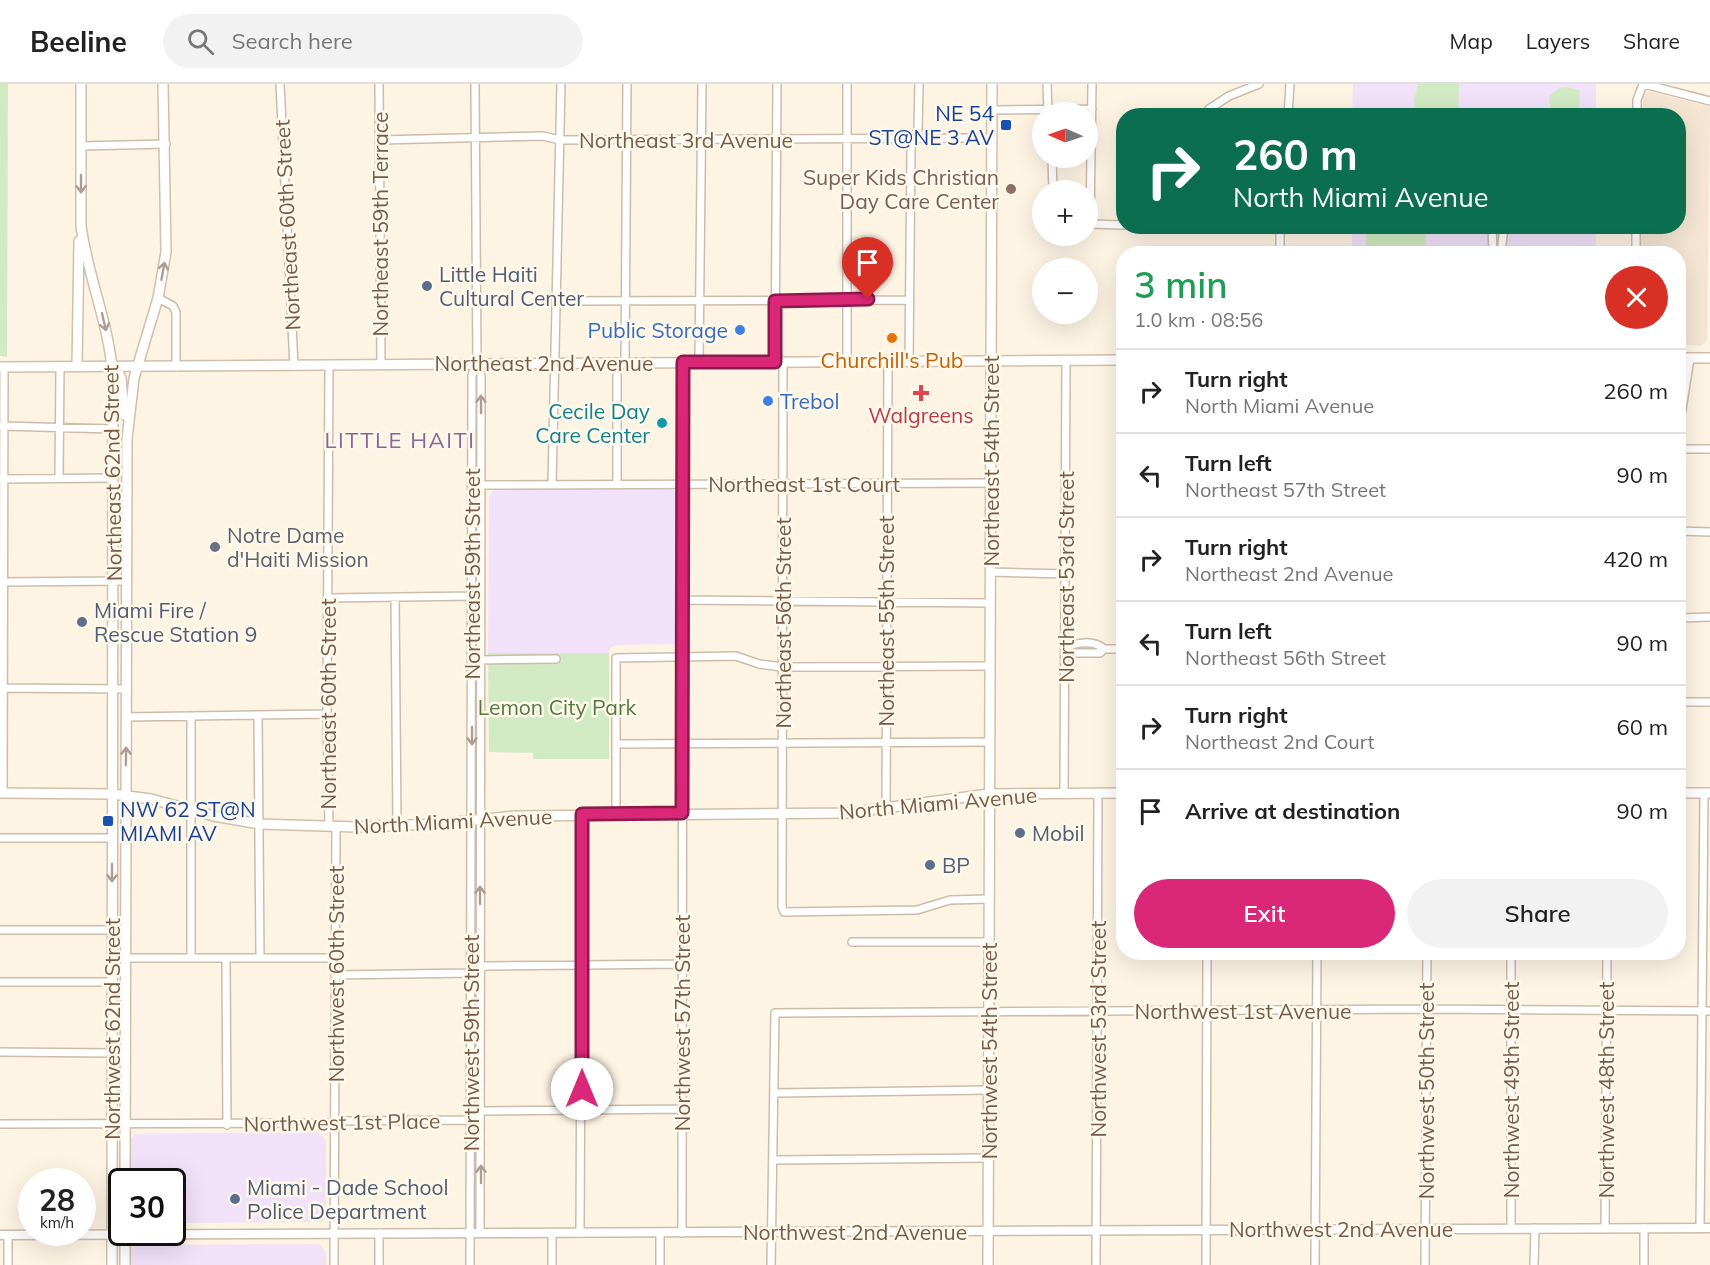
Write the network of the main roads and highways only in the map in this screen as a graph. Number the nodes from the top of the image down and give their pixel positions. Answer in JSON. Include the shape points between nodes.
{"nodes":[{"id":1,"x":81,"y":84,"type":"edge"},
{"id":2,"x":164,"y":84,"type":"edge"},
{"id":3,"x":992,"y":84,"type":"edge"},
{"id":4,"x":81,"y":226,"type":"junction"},
{"id":5,"x":1686,"y":358,"type":"edge"},
{"id":6,"x":1710,"y":358,"type":"edge"},
{"id":7,"x":992,"y":360,"type":"junction"},
{"id":8,"x":1116,"y":360,"type":"edge"},
{"id":9,"x":2,"y":367,"type":"edge"},
{"id":10,"x":78,"y":367,"type":"junction"},
{"id":11,"x":113,"y":368,"type":"junction"},
{"id":12,"x":136,"y":368,"type":"junction"},
{"id":13,"x":126,"y":439,"type":"junction"},
{"id":14,"x":2,"y":793,"type":"edge"},
{"id":15,"x":1116,"y":793,"type":"edge"},
{"id":16,"x":1686,"y":793,"type":"edge"},
{"id":17,"x":1707,"y":793,"type":"edge"},
{"id":18,"x":112,"y":794,"type":"junction"},
{"id":19,"x":989,"y":794,"type":"junction"},
{"id":20,"x":126,"y":796,"type":"junction"},
{"id":21,"x":989,"y":837,"type":"joint"},
{"id":22,"x":125,"y":1168,"type":"edge"},
{"id":23,"x":125,"y":1246,"type":"edge"},
{"id":24,"x":112,"y":1265,"type":"edge"},
{"id":25,"x":125,"y":1265,"type":"edge"},
{"id":26,"x":988,"y":1265,"type":"edge"}],
"edges":[{"from":1,"to":4,"type":"main road","name":"Northeast 62nd Street","one_way":true},
{"from":12,"to":2,"type":"main road","name":"Northeast 62nd Street","one_way":true,"via":[[158,298],[168,227]]},
{"from":3,"to":7,"type":"main road","name":"Northeast 54th Street"},
{"from":4,"to":10,"type":"main road"},
{"from":4,"to":11,"type":"main road","name":"Northeast 62nd Street","one_way":true},
{"from":5,"to":6,"type":"main road"},
{"from":7,"to":8,"type":"main road","name":"Northeast 2nd Avenue"},
{"from":7,"to":12,"type":"main road","name":"Northeast 2nd Avenue"},
{"from":7,"to":19,"type":"main road","name":"Northeast 54th Street"},
{"from":9,"to":10,"type":"main road","name":"Northeast 2nd Avenue"},
{"from":10,"to":11,"type":"main road","name":"Northeast 2nd Avenue"},
{"from":11,"to":12,"type":"main road","name":"Northeast 2nd Avenue"},
{"from":11,"to":13,"type":"main road","via":[[121,378]]},
{"from":11,"to":18,"type":"main road","name":"Northeast 62nd Street"},
{"from":12,"to":13,"type":"main road","name":"Northeast 62nd Street"},
{"from":20,"to":13,"type":"main road","name":"Northeast 62nd Street","one_way":true},
{"from":14,"to":18,"type":"main road","name":"North Miami Avenue"},
{"from":15,"to":19,"type":"main road","name":"North Miami Avenue"},
{"from":16,"to":17,"type":"main road"},
{"from":18,"to":20,"type":"main road","name":"North Miami Avenue"},
{"from":18,"to":24,"type":"main road","name":"Northwest 62nd Street","one_way":true},
{"from":19,"to":20,"type":"main road","name":"North Miami Avenue","via":[[847,813],[616,813],[397,826],[259,824]]},
{"from":19,"to":21,"type":"main road","name":"Northeast 54th Street"},
{"from":20,"to":22,"type":"main road","name":"Northwest 62nd Street"},
{"from":21,"to":26,"type":"main road","name":"Northwest 54th Street"},
{"from":23,"to":25,"type":"main road"}]}
